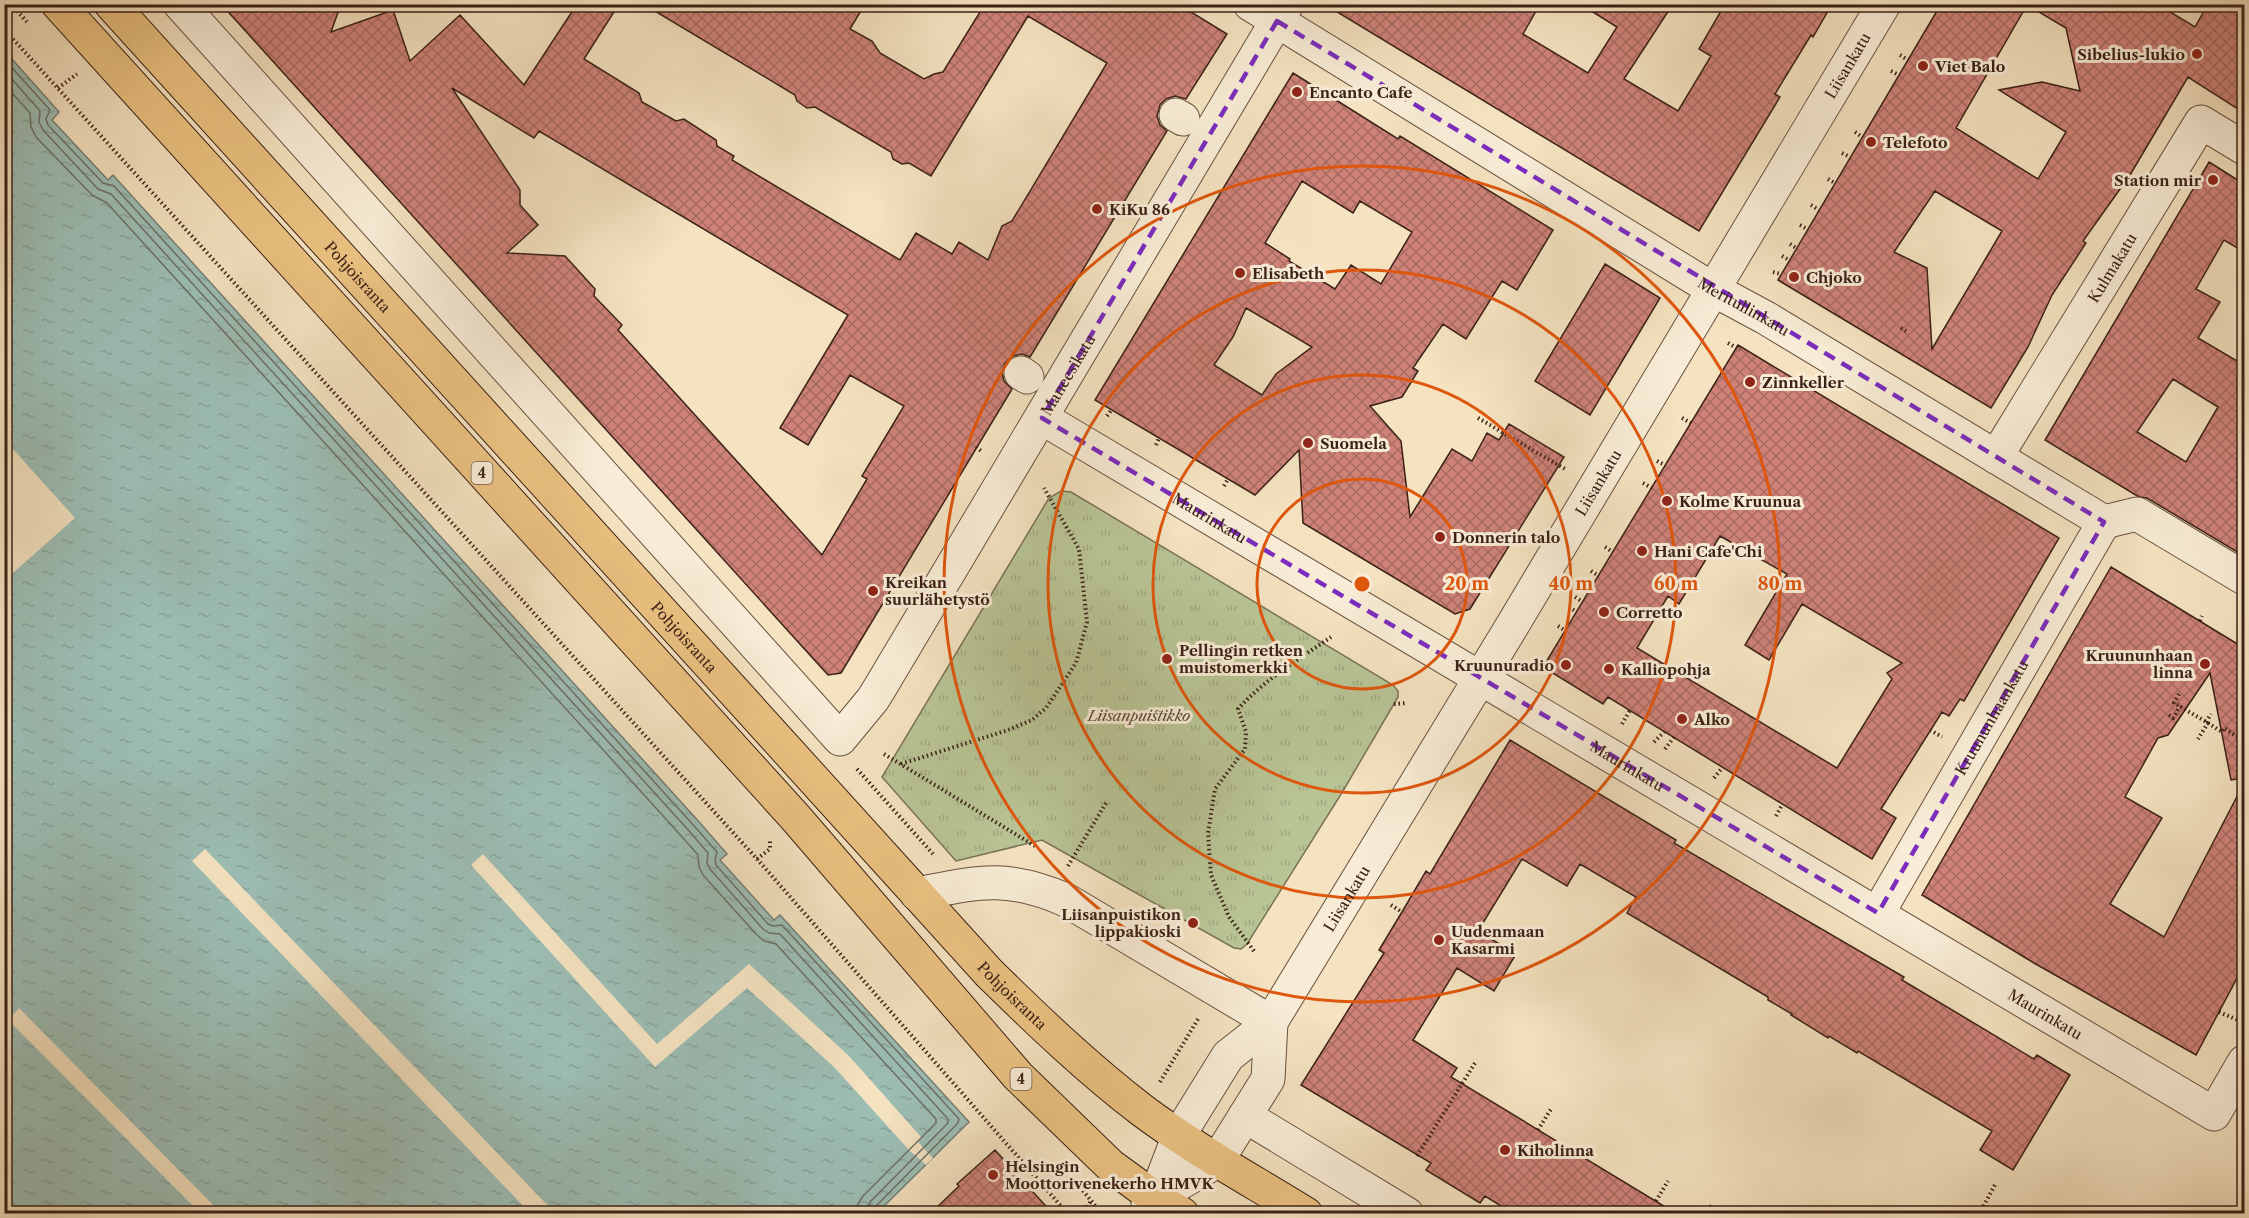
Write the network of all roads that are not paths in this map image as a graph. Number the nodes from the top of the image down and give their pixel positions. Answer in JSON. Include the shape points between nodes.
{"nodes":[{"id":1,"x":58,"y":4,"type":"edge"},
{"id":2,"x":111,"y":4,"type":"edge"},
{"id":3,"x":180,"y":4,"type":"edge"},
{"id":4,"x":1884,"y":4,"type":"edge"},
{"id":5,"x":1271,"y":10,"type":"edge"},
{"id":6,"x":2244,"y":148,"type":"edge"},
{"id":7,"x":1714,"y":290,"type":"junction"},
{"id":8,"x":1042,"y":418,"type":"junction"},
{"id":9,"x":1996,"y":457,"type":"junction"},
{"id":10,"x":2104,"y":522,"type":"junction"},
{"id":11,"x":2244,"y":578,"type":"edge"},
{"id":12,"x":1480,"y":679,"type":"junction"},
{"id":13,"x":917,"y":894,"type":"junction"},
{"id":14,"x":1878,"y":913,"type":"junction"},
{"id":15,"x":1271,"y":1022,"type":"junction"},
{"id":16,"x":2244,"y":1062,"type":"edge"},
{"id":17,"x":1245,"y":1116,"type":"junction"},
{"id":18,"x":1179,"y":1135,"type":"junction"},
{"id":19,"x":1217,"y":1161,"type":"junction"},
{"id":20,"x":1158,"y":1208,"type":"edge"},
{"id":21,"x":1306,"y":1214,"type":"edge"},
{"id":22,"x":1407,"y":1214,"type":"edge"}],
"edges":[{"from":1,"to":20,"type":"main road","number":"4","via":[[789,810],[1018,1076]]},
{"from":2,"to":13,"type":"main road","name":"Pohjoisranta"},
{"from":3,"to":8,"type":"street","name":"Maneesikatu","via":[[840,739],[873,699]]},
{"from":4,"to":7,"type":"street","name":"Liisankatu"},
{"from":5,"to":7,"type":"street","name":"Meritullinkatu"},
{"from":5,"to":8,"type":"street","name":"Maneesikatu"},
{"from":6,"to":9,"type":"street","name":"Kulmakatu","via":[[2201,122]]},
{"from":7,"to":9,"type":"street","name":"Meritullinkatu"},
{"from":7,"to":12,"type":"street","name":"Liisankatu"},
{"from":8,"to":12,"type":"street","name":"Maurinkatu"},
{"from":9,"to":10,"type":"street","name":"Meritullinkatu"},
{"from":10,"to":11,"type":"street","via":[[2137,514]]},
{"from":10,"to":14,"type":"street","name":"Kruununhaankatu"},
{"from":12,"to":14,"type":"street","name":"Maurinkatu"},
{"from":12,"to":15,"type":"street","name":"Liisankatu"},
{"from":13,"to":15,"type":"street","via":[[988,881],[1041,889]]},
{"from":13,"to":18,"type":"main road","name":"Pohjoisranta","via":[[1046,1029],[1143,1111]]},
{"from":14,"to":16,"type":"street","name":"Maurinkatu","via":[[2214,1114]]},
{"from":15,"to":17,"type":"street","name":"Liisankatu","via":[[1268,1079]]},
{"from":15,"to":18,"type":"street","name":"Liisankatu","via":[[1228,1056]]},
{"from":17,"to":19,"type":"street","name":"Liisankatu"},
{"from":17,"to":22,"type":"street"},
{"from":18,"to":19,"type":"main road","name":"Pohjoisranta"},
{"from":18,"to":20,"type":"street","name":"Liisankatu"},
{"from":19,"to":20,"type":"street","name":"Liisankatu"},
{"from":19,"to":21,"type":"main road","name":"Pohjoisranta"}]}
